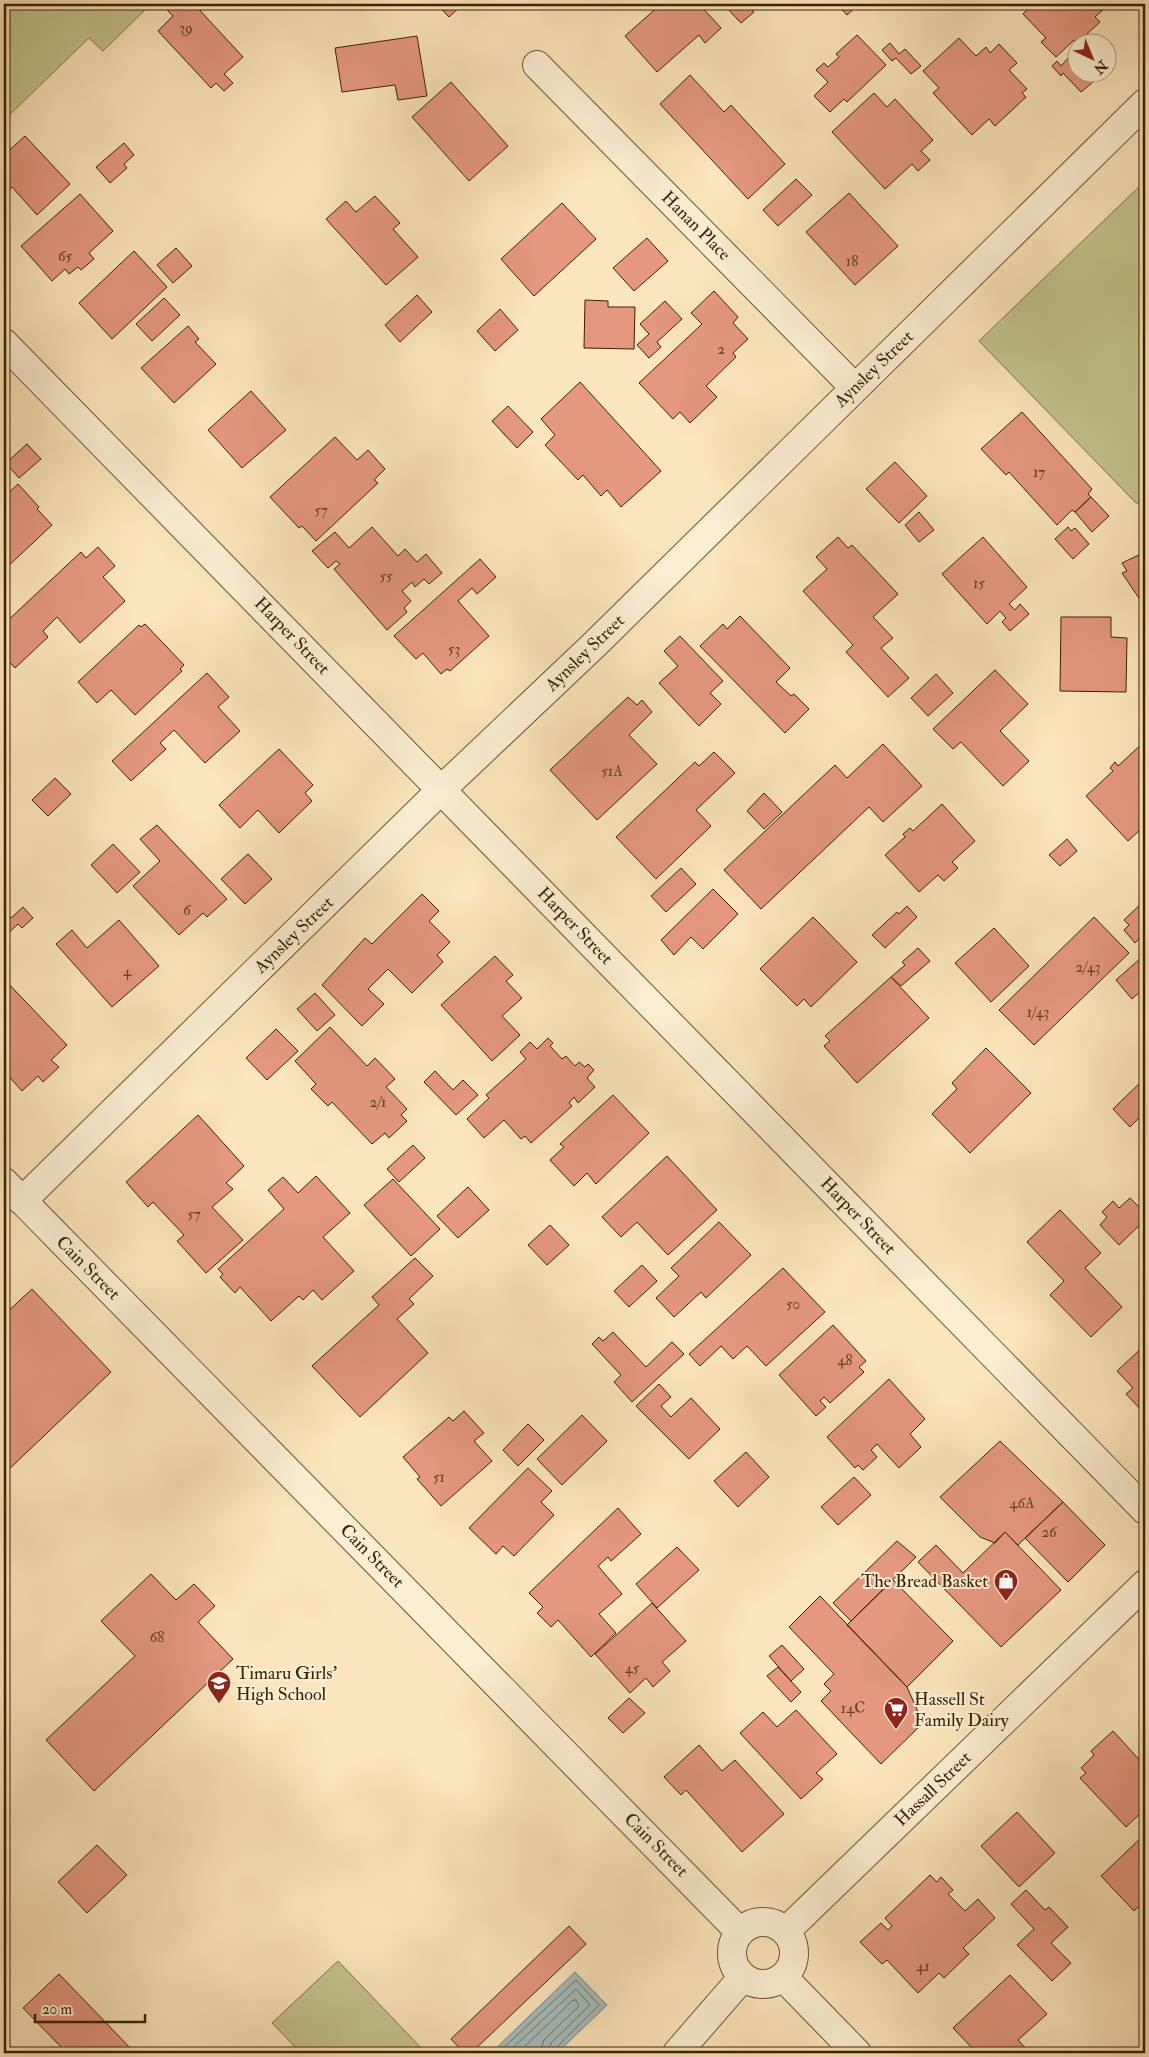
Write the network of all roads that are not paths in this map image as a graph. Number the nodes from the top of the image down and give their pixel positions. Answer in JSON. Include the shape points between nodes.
{"nodes":[{"id":1,"x":536,"y":65,"type":"dead end"},
{"id":2,"x":1145,"y":103,"type":"edge"},
{"id":3,"x":4,"y":343,"type":"edge"},
{"id":4,"x":855,"y":388,"type":"junction"},
{"id":5,"x":442,"y":789,"type":"junction"},
{"id":6,"x":13,"y":1191,"type":"edge"},
{"id":7,"x":1145,"y":1510,"type":"edge"},
{"id":8,"x":1145,"y":1584,"type":"edge"},
{"id":9,"x":786,"y":1931,"type":"junction"},
{"id":10,"x":740,"y":1932,"type":"junction"},
{"id":11,"x":743,"y":1977,"type":"junction"},
{"id":12,"x":783,"y":1977,"type":"junction"},
{"id":13,"x":677,"y":2053,"type":"edge"},
{"id":14,"x":857,"y":2053,"type":"edge"}],
"edges":[{"from":1,"to":4,"type":"street","name":"Hanan Place"},
{"from":2,"to":4,"type":"street","name":"Aynsley Street"},
{"from":3,"to":5,"type":"street","name":"Harper Street"},
{"from":4,"to":5,"type":"street","name":"Aynsley Street","via":[[594,645]]},
{"from":5,"to":6,"type":"street","name":"Aynsley Street"},
{"from":5,"to":7,"type":"street","name":"Harper Street"},
{"from":6,"to":10,"type":"street","name":"Cain Street"},
{"from":8,"to":9,"type":"street","name":"Hassall Street"},
{"from":9,"to":10,"type":"street","via":[[768,1922],[748,1925]]},
{"from":9,"to":12,"type":"street","via":[[794,1950],[794,1960]]},
{"from":10,"to":11,"type":"street","via":[[734,1940],[732,1960]]},
{"from":11,"to":12,"type":"street","via":[[763,1984]]},
{"from":11,"to":13,"type":"street"},
{"from":12,"to":14,"type":"street"}]}
